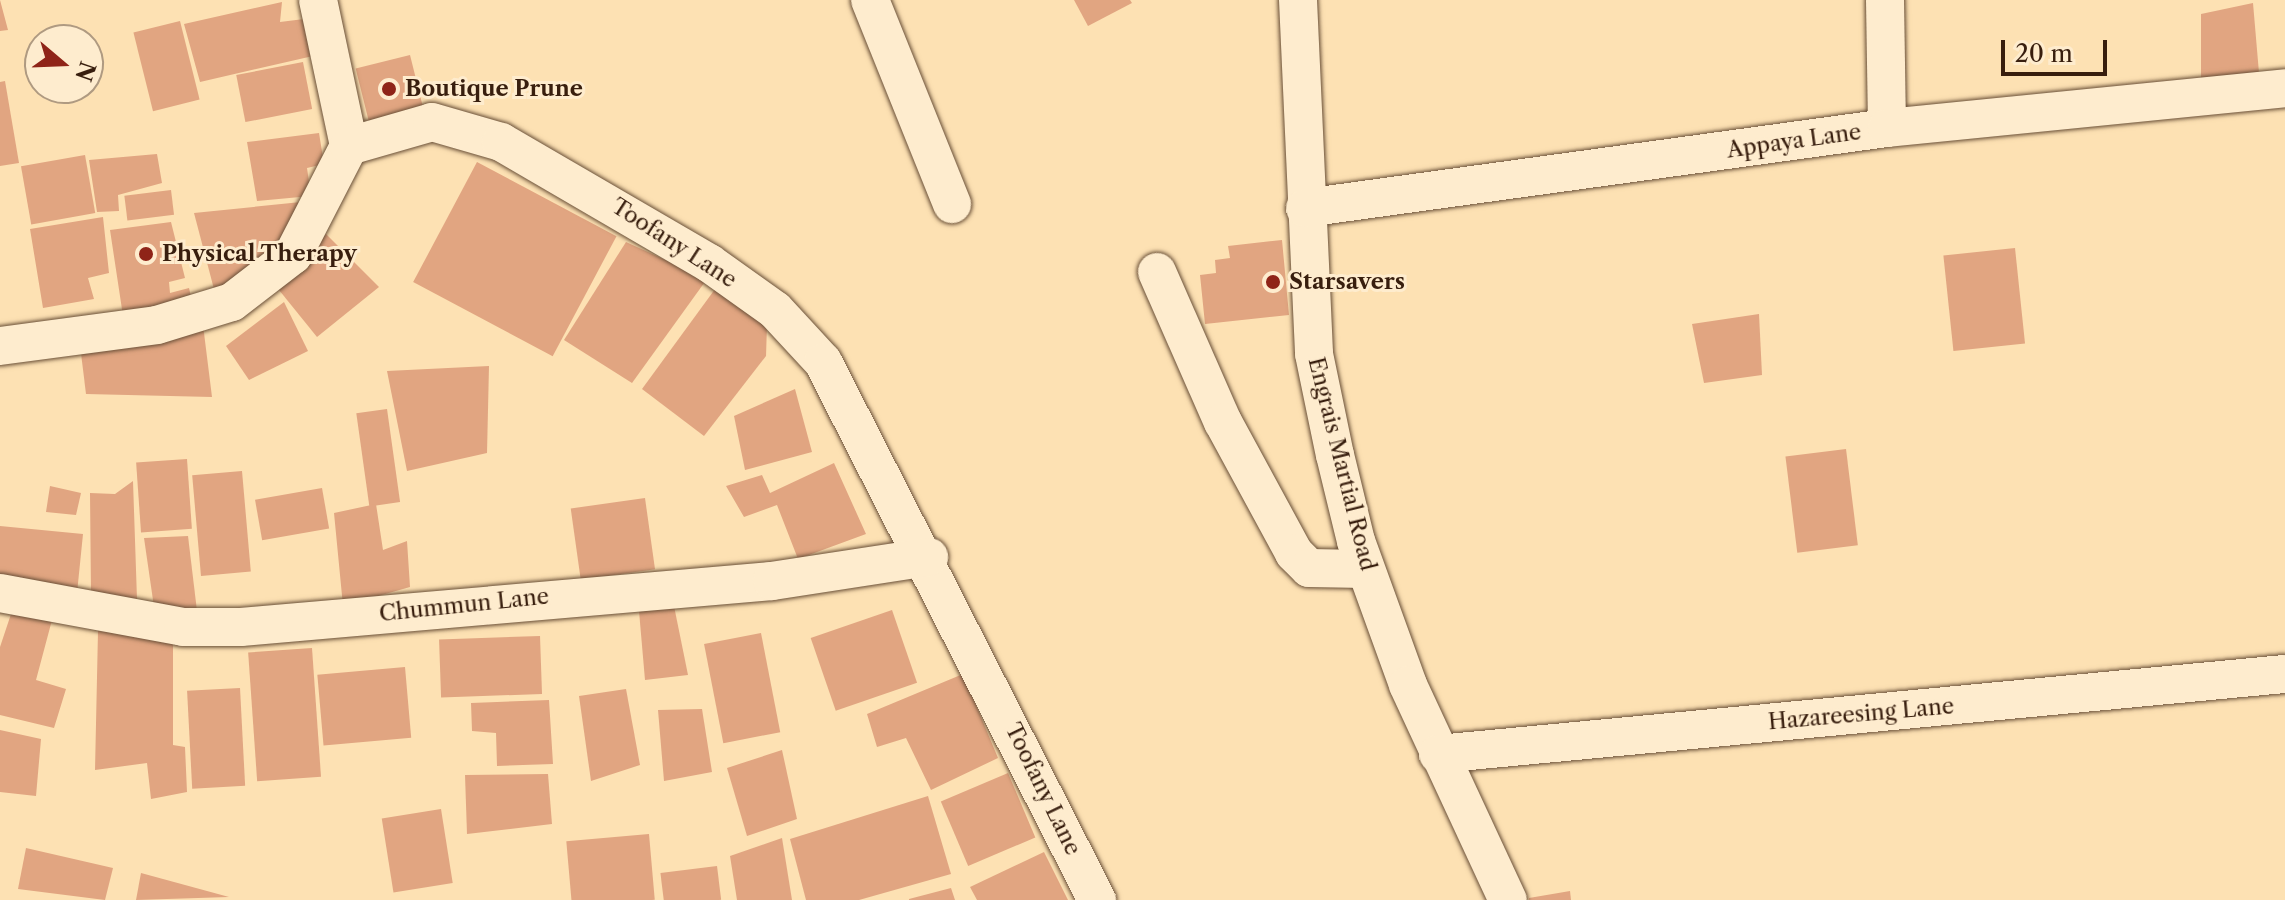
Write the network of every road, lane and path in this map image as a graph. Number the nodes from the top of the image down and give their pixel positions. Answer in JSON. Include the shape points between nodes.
{"nodes":[{"id":1,"x":319,"y":0,"type":"edge"},
{"id":2,"x":870,"y":0,"type":"edge"},
{"id":3,"x":1298,"y":0,"type":"edge"},
{"id":4,"x":1885,"y":0,"type":"edge"},
{"id":5,"x":2285,"y":88,"type":"edge"},
{"id":6,"x":1887,"y":128,"type":"junction"},
{"id":7,"x":349,"y":146,"type":"junction"},
{"id":8,"x":952,"y":204,"type":"dead end"},
{"id":9,"x":1305,"y":208,"type":"junction"},
{"id":10,"x":1157,"y":272,"type":"dead end"},
{"id":11,"x":0,"y":346,"type":"edge"},
{"id":12,"x":929,"y":557,"type":"junction"},
{"id":13,"x":1365,"y":569,"type":"junction"},
{"id":14,"x":0,"y":593,"type":"edge"},
{"id":15,"x":2285,"y":674,"type":"edge"},
{"id":16,"x":1438,"y":754,"type":"junction"},
{"id":17,"x":1097,"y":900,"type":"edge"},
{"id":18,"x":1508,"y":900,"type":"edge"}],
"edges":[{"from":1,"to":7,"type":"street"},
{"from":2,"to":8,"type":"street"},
{"from":3,"to":9,"type":"street","name":"Engrais Martial Road"},
{"from":4,"to":6,"type":"street"},
{"from":5,"to":6,"type":"street","name":"Appaya Lane"},
{"from":6,"to":9,"type":"street","name":"Appaya Lane"},
{"from":7,"to":11,"type":"street","via":[[293,255],[232,302],[157,325]]},
{"from":7,"to":12,"type":"street","name":"Toofany Lane","via":[[432,122],[501,142],[612,202],[753,294],[823,362]]},
{"from":9,"to":13,"type":"street","name":"Engrais Martial Road","via":[[1314,354]]},
{"from":10,"to":13,"type":"street","via":[[1223,422],[1294,553],[1309,568]]},
{"from":12,"to":14,"type":"street","name":"Chummun Lane","via":[[772,581],[241,627],[183,627]]},
{"from":12,"to":17,"type":"street","name":"Toofany Lane"},
{"from":13,"to":16,"type":"street","name":"Engrais Martial Road"},
{"from":15,"to":16,"type":"street","name":"Hazareesing Lane"},
{"from":16,"to":18,"type":"street","name":"Engrais Martial Road"}]}
